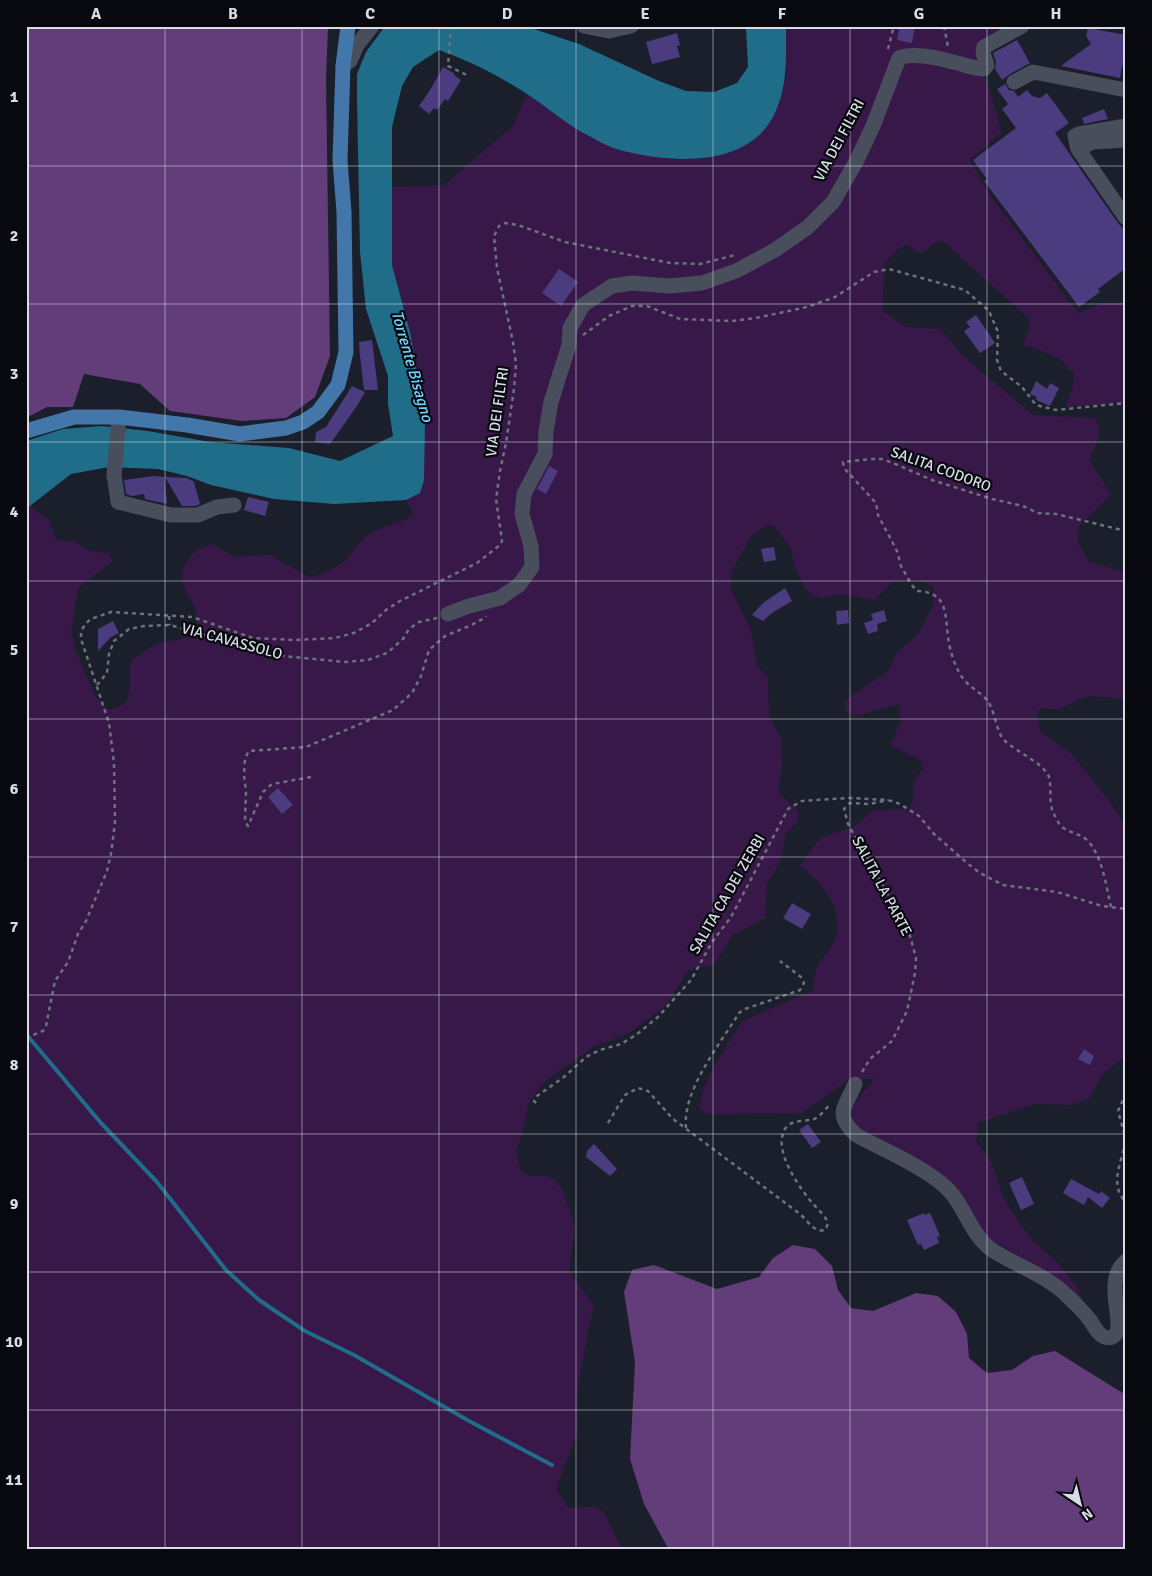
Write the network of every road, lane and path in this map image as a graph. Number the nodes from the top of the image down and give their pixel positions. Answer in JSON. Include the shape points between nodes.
{"nodes":[{"id":1,"x":348,"y":26,"type":"edge"},
{"id":2,"x":372,"y":26,"type":"edge"},
{"id":3,"x":451,"y":26,"type":"edge"},
{"id":4,"x":584,"y":26,"type":"edge"},
{"id":5,"x":631,"y":26,"type":"edge"},
{"id":6,"x":944,"y":26,"type":"edge"},
{"id":7,"x":1022,"y":26,"type":"edge"},
{"id":8,"x":952,"y":61,"type":"junction"},
{"id":9,"x":342,"y":66,"type":"junction"},
{"id":10,"x":469,"y":76,"type":"dead end"},
{"id":11,"x":1014,"y":82,"type":"dead end"},
{"id":12,"x":1126,"y":90,"type":"edge"},
{"id":13,"x":1126,"y":126,"type":"edge"},
{"id":14,"x":1126,"y":140,"type":"edge"},
{"id":15,"x":1078,"y":149,"type":"junction"},
{"id":16,"x":1126,"y":218,"type":"edge"},
{"id":17,"x":740,"y":253,"type":"dead end"},
{"id":18,"x":569,"y":345,"type":"junction"},
{"id":19,"x":1126,"y":403,"type":"edge"},
{"id":20,"x":119,"y":422,"type":"junction"},
{"id":21,"x":26,"y":431,"type":"edge"},
{"id":22,"x":234,"y":504,"type":"dead end"},
{"id":23,"x":1126,"y":532,"type":"edge"},
{"id":24,"x":483,"y":611,"type":"dead end"},
{"id":25,"x":448,"y":614,"type":"joint"},
{"id":26,"x":169,"y":616,"type":"junction"},
{"id":27,"x":170,"y":625,"type":"junction"},
{"id":28,"x":96,"y":685,"type":"junction"},
{"id":29,"x":312,"y":777,"type":"dead end"},
{"id":30,"x":888,"y":800,"type":"junction"},
{"id":31,"x":1111,"y":906,"type":"junction"},
{"id":32,"x":1126,"y":909,"type":"edge"},
{"id":33,"x":780,"y":961,"type":"dead end"},
{"id":34,"x":26,"y":1038,"type":"edge"},
{"id":35,"x":1126,"y":1069,"type":"edge"},
{"id":36,"x":1126,"y":1078,"type":"edge"},
{"id":37,"x":856,"y":1084,"type":"joint"},
{"id":38,"x":1126,"y":1093,"type":"edge"},
{"id":39,"x":536,"y":1103,"type":"dead end"},
{"id":40,"x":831,"y":1104,"type":"dead end"},
{"id":41,"x":608,"y":1123,"type":"dead end"},
{"id":42,"x":686,"y":1128,"type":"junction"},
{"id":43,"x":1126,"y":1141,"type":"edge"},
{"id":44,"x":1126,"y":1202,"type":"edge"},
{"id":45,"x":1126,"y":1261,"type":"edge"}],
"edges":[{"from":1,"to":9,"type":"main road"},
{"from":2,"to":9,"type":"street","via":[[357,45],[350,61]]},
{"from":3,"to":10,"type":"path","via":[[448,66]]},
{"from":4,"to":5,"type":"street","via":[[610,31]]},
{"from":6,"to":8,"type":"path"},
{"from":7,"to":8,"type":"street","via":[[984,47],[986,68],[978,69]]},
{"from":8,"to":18,"type":"street","via":[[913,55],[899,58],[857,160],[833,202],[808,228],[736,271],[702,283],[612,286],[582,305],[570,328]]},
{"from":9,"to":20,"type":"main road","via":[[340,160],[346,352],[338,385],[318,412],[286,428],[240,434],[187,424]]},
{"from":11,"to":12,"type":"street","via":[[1033,72]]},
{"from":13,"to":15,"type":"street","via":[[1079,134],[1075,136]]},
{"from":14,"to":15,"type":"street","via":[[1093,142]]},
{"from":15,"to":16,"type":"street"},
{"from":17,"to":26,"type":"path","name":"VIA DEI FILTRI","via":[[700,264],[670,263],[565,242],[518,225],[505,223],[499,226],[494,236],[497,268],[516,364],[496,499],[500,545],[477,563],[400,601],[372,624],[335,638],[253,638],[192,617]]},
{"from":18,"to":19,"type":"path","via":[[609,316],[632,306],[647,306],[680,319],[732,321],[756,318],[808,307],[835,297],[874,272],[888,269],[965,290],[989,311],[998,332],[997,360],[1001,371],[1022,387],[1036,405],[1056,410]]},
{"from":18,"to":25,"type":"street","via":[[551,402],[545,454],[524,494],[522,514],[531,546],[532,567],[519,585],[500,598]]},
{"from":20,"to":21,"type":"main road","via":[[74,418]]},
{"from":20,"to":22,"type":"street","via":[[114,475],[116,499],[121,503],[171,515],[198,515],[217,506]]},
{"from":23,"to":31,"type":"path","name":"SALITA CODORO","via":[[1056,514],[1038,513],[932,480],[882,459],[843,462],[844,468],[876,503],[878,515],[911,584],[917,590],[928,591],[940,599],[947,615],[948,638],[961,676],[990,704],[1003,740],[1030,758],[1049,777],[1053,814],[1062,827],[1088,841],[1094,850]]},
{"from":24,"to":29,"type":"path","via":[[488,614],[485,618],[445,636],[429,650],[412,694],[393,710],[306,748],[248,751],[244,775],[248,826],[263,792],[272,784]]},
{"from":25,"to":27,"type":"path","name":"VIA CAVASSOLO","via":[[419,622],[387,653],[368,660],[345,662],[273,655]]},
{"from":26,"to":27,"type":"path"},
{"from":26,"to":28,"type":"path","name":"VIA DEI FILTRI","via":[[111,612],[85,624],[81,639]]},
{"from":27,"to":28,"type":"path","name":"VIA CAVASSOLO","via":[[129,629],[114,641],[109,654],[108,673]]},
{"from":28,"to":34,"type":"path","via":[[109,723],[114,763],[115,822],[111,854],[102,886],[68,962],[56,980],[46,1026],[43,1031]]},
{"from":30,"to":31,"type":"path","name":"SALITA CA DEI ZERBI","via":[[919,816],[967,863],[1003,885],[1057,892]]},
{"from":30,"to":37,"type":"path","name":"SALITA LA PARTE","via":[[870,804],[850,803],[844,809],[848,824],[909,932],[916,958],[915,973],[907,1011],[892,1041],[870,1059]]},
{"from":30,"to":39,"type":"path","name":"SALITA CA DEI ZERBI","via":[[802,801],[788,808],[730,917],[691,980],[658,1017],[636,1035],[586,1057],[537,1096]]},
{"from":31,"to":32,"type":"path","name":"SALITA CA DEI ZERBI"},
{"from":33,"to":42,"type":"path","via":[[804,982],[800,990],[739,1013],[701,1072],[688,1103]]},
{"from":35,"to":36,"type":"path"},
{"from":37,"to":45,"type":"street","via":[[842,1110],[847,1126],[856,1135],[939,1180],[990,1249],[1057,1286],[1106,1338],[1111,1338],[1119,1328],[1114,1284],[1117,1270]]},
{"from":38,"to":43,"type":"path","via":[[1118,1112]]},
{"from":40,"to":42,"type":"path","via":[[815,1119],[790,1124],[781,1138],[783,1155],[791,1172],[826,1219],[827,1227],[821,1231]]},
{"from":41,"to":42,"type":"path","via":[[625,1095],[638,1088],[648,1091]]},
{"from":43,"to":44,"type":"path","via":[[1117,1178],[1118,1192]]}]}
